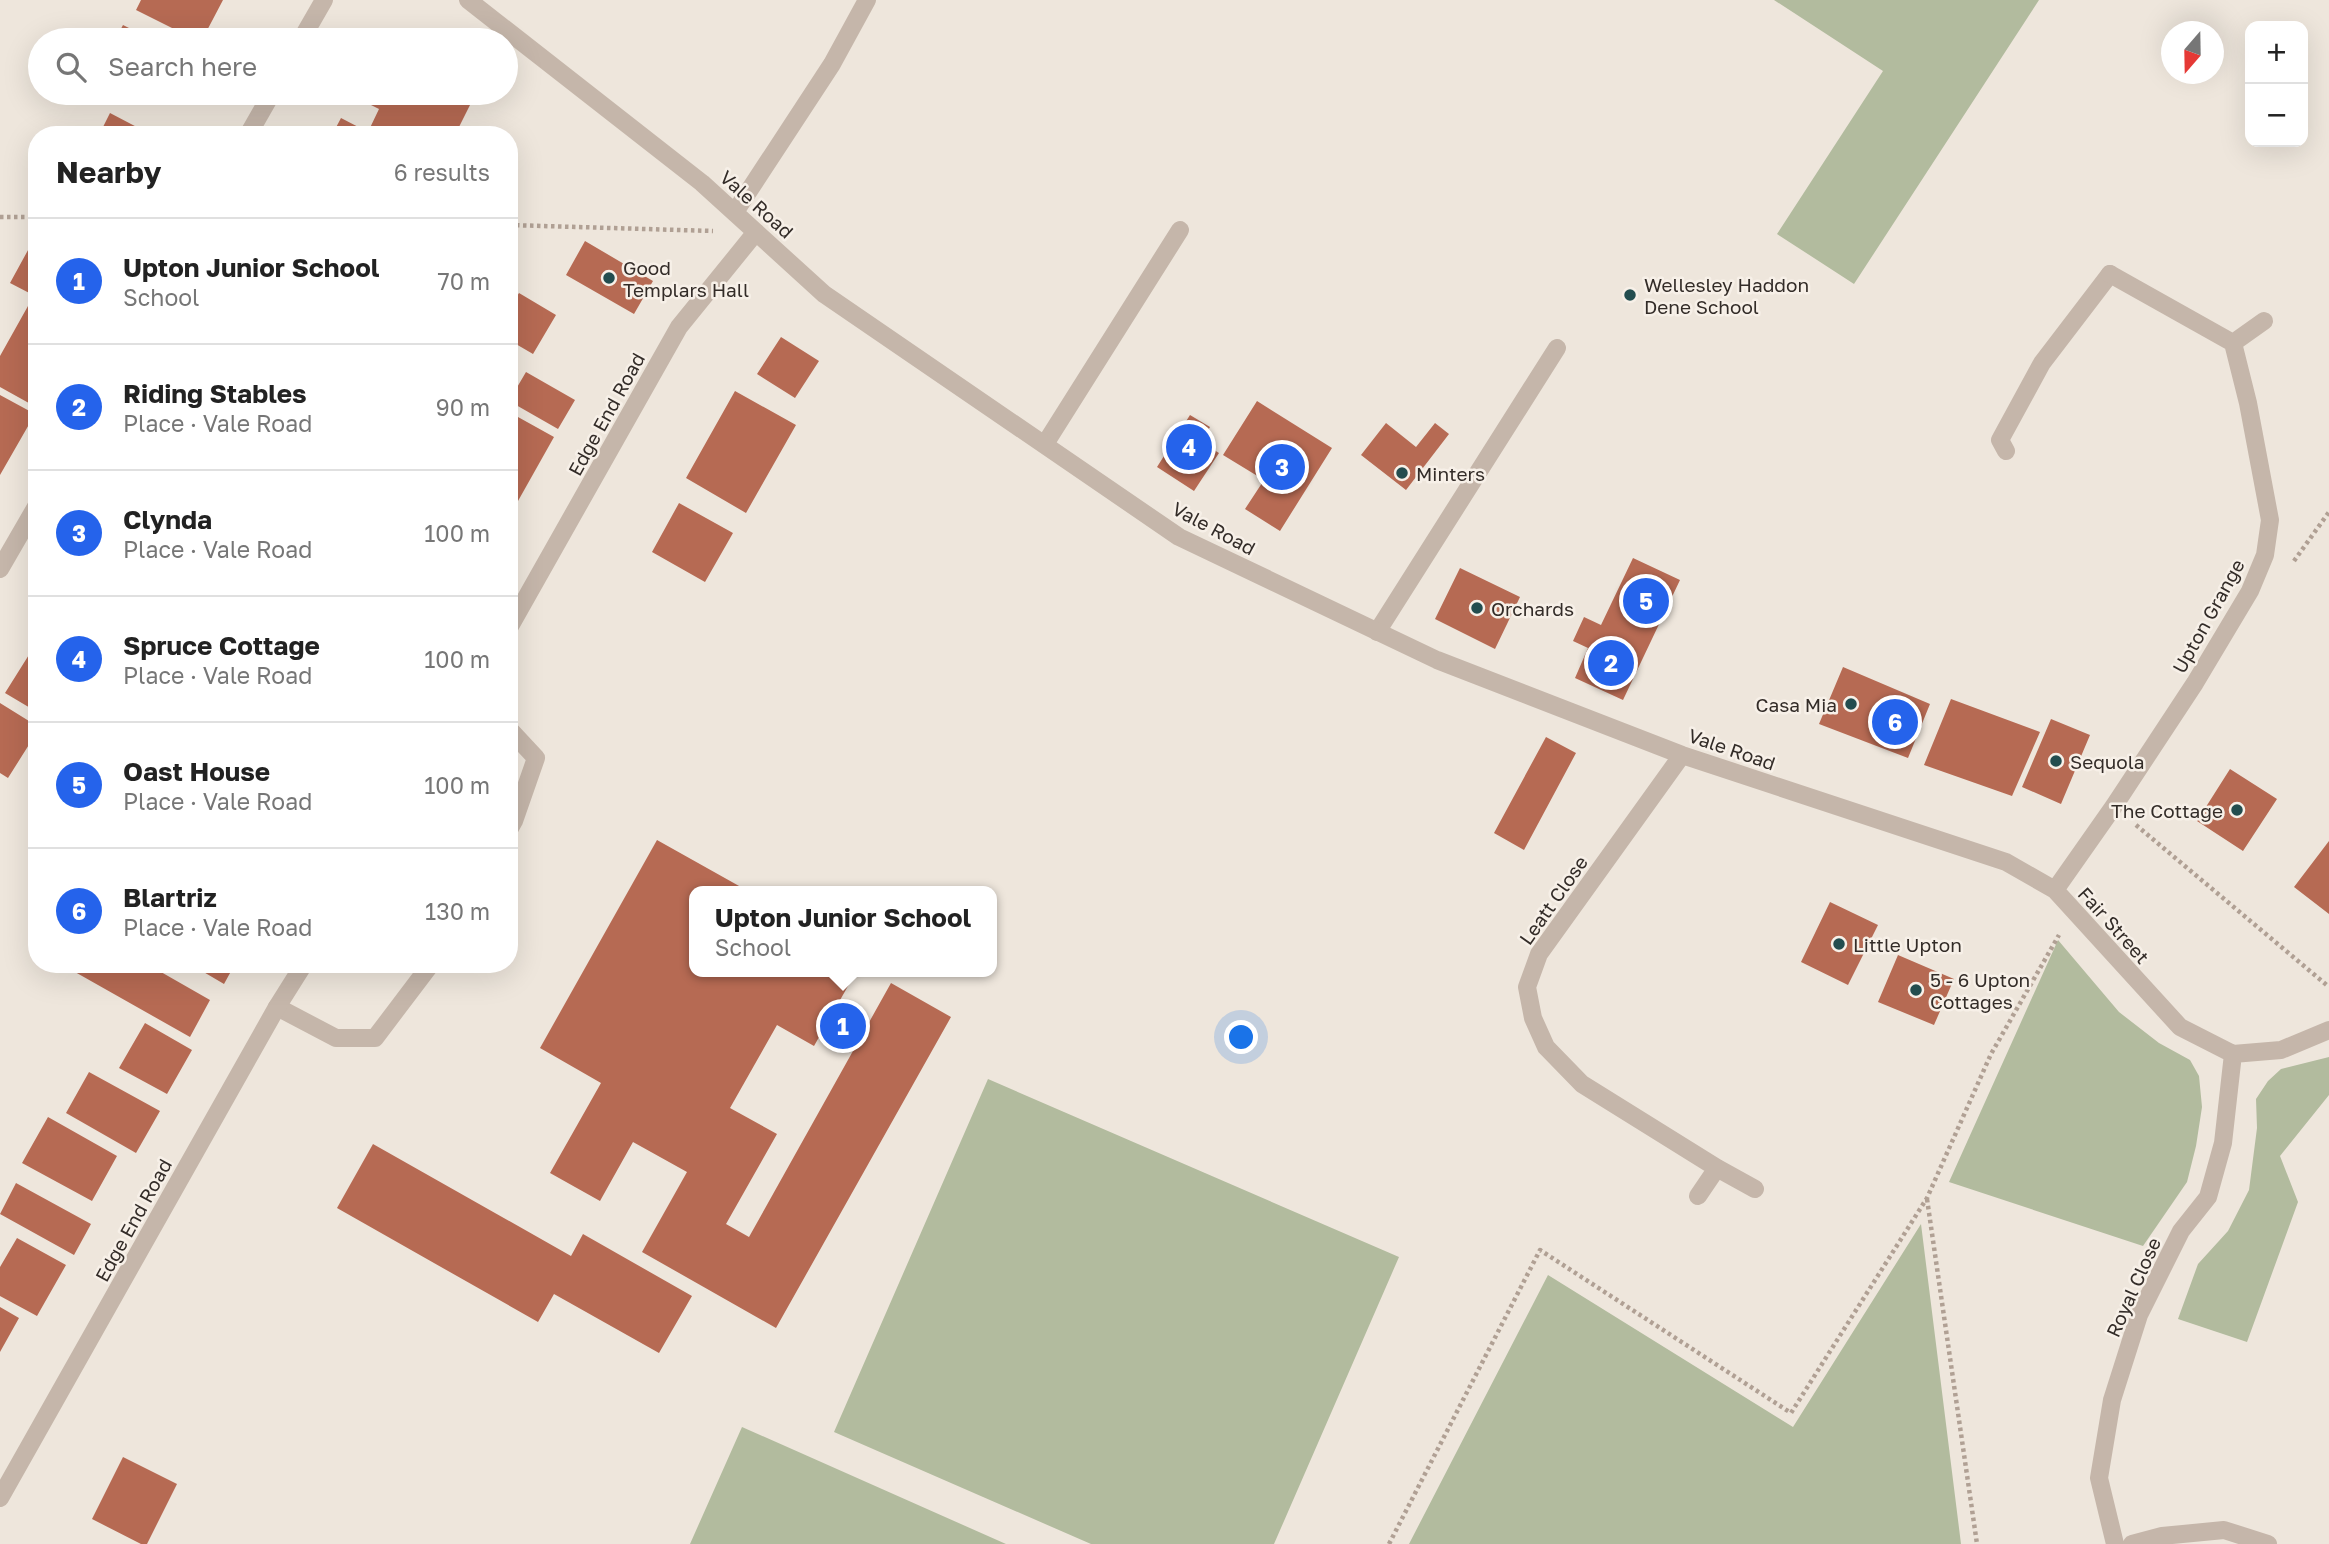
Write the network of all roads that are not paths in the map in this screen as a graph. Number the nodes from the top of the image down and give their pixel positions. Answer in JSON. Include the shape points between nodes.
{"nodes":[{"id":1,"x":324,"y":0,"type":"edge"},
{"id":2,"x":468,"y":0,"type":"edge"},
{"id":3,"x":867,"y":0,"type":"edge"},
{"id":4,"x":308,"y":28,"type":"edge"},
{"id":5,"x":504,"y":28,"type":"edge"},
{"id":6,"x":518,"y":39,"type":"edge"},
{"id":7,"x":264,"y":105,"type":"edge"},
{"id":8,"x":253,"y":126,"type":"edge"},
{"id":9,"x":735,"y":212,"type":"junction"},
{"id":10,"x":1180,"y":230,"type":"dead end"},
{"id":11,"x":756,"y":232,"type":"junction"},
{"id":12,"x":2264,"y":321,"type":"dead end"},
{"id":13,"x":2233,"y":343,"type":"junction"},
{"id":14,"x":1557,"y":348,"type":"dead end"},
{"id":15,"x":1045,"y":444,"type":"junction"},
{"id":16,"x":2006,"y":451,"type":"dead end"},
{"id":17,"x":28,"y":521,"type":"edge"},
{"id":18,"x":0,"y":569,"type":"edge"},
{"id":19,"x":518,"y":612,"type":"edge"},
{"id":20,"x":1377,"y":632,"type":"junction"},
{"id":21,"x":518,"y":739,"type":"edge"},
{"id":22,"x":1682,"y":755,"type":"junction"},
{"id":23,"x":2114,"y":806,"type":"joint"},
{"id":24,"x":518,"y":810,"type":"edge"},
{"id":25,"x":2055,"y":890,"type":"junction"},
{"id":26,"x":298,"y":973,"type":"edge"},
{"id":27,"x":424,"y":973,"type":"edge"},
{"id":28,"x":277,"y":1007,"type":"junction"},
{"id":29,"x":2329,"y":1030,"type":"edge"},
{"id":30,"x":2233,"y":1054,"type":"junction"},
{"id":31,"x":1717,"y":1168,"type":"junction"},
{"id":32,"x":1755,"y":1189,"type":"dead end"},
{"id":33,"x":1698,"y":1196,"type":"dead end"},
{"id":34,"x":0,"y":1498,"type":"edge"},
{"id":35,"x":2115,"y":1544,"type":"edge"},
{"id":36,"x":2132,"y":1544,"type":"edge"},
{"id":37,"x":2268,"y":1544,"type":"edge"}],
"edges":[{"from":1,"to":4,"type":"street"},
{"from":2,"to":5,"type":"street","name":"Vale Road"},
{"from":3,"to":9,"type":"street","via":[[832,64]]},
{"from":6,"to":9,"type":"street","name":"Vale Road"},
{"from":7,"to":8,"type":"street"},
{"from":9,"to":11,"type":"street","name":"Vale Road"},
{"from":10,"to":15,"type":"street"},
{"from":11,"to":15,"type":"street","name":"Vale Road","via":[[824,294]]},
{"from":11,"to":19,"type":"street","name":"Edge End Road","via":[[679,327]]},
{"from":12,"to":13,"type":"street"},
{"from":13,"to":16,"type":"street","via":[[2110,274],[2042,363],[2000,440]]},
{"from":13,"to":23,"type":"street","name":"Upton Grange","via":[[2270,520],[2265,555],[2250,591],[2202,672]]},
{"from":14,"to":20,"type":"street"},
{"from":15,"to":20,"type":"street","name":"Vale Road","via":[[1179,537]]},
{"from":17,"to":18,"type":"street"},
{"from":20,"to":22,"type":"street","name":"Vale Road","via":[[1437,660]]},
{"from":21,"to":24,"type":"street","via":[[536,758]]},
{"from":22,"to":25,"type":"street","name":"Vale Road","via":[[2006,862]]},
{"from":22,"to":31,"type":"street","name":"Leatt Close","via":[[1539,954],[1527,987],[1533,1018],[1546,1047],[1582,1084]]},
{"from":23,"to":25,"type":"street","name":"Fair Street"},
{"from":25,"to":30,"type":"street","name":"Fair Street","via":[[2180,1027]]},
{"from":26,"to":28,"type":"street","name":"Edge End Road"},
{"from":27,"to":28,"type":"street","via":[[375,1038],[336,1038]]},
{"from":28,"to":34,"type":"street","name":"Edge End Road"},
{"from":29,"to":30,"type":"street","via":[[2281,1050]]},
{"from":30,"to":35,"type":"street","name":"Royal Close","via":[[2223,1143],[2208,1197],[2181,1231],[2139,1315],[2112,1400],[2099,1478]]},
{"from":31,"to":32,"type":"street","name":"Leatt Close"},
{"from":31,"to":33,"type":"street"},
{"from":36,"to":37,"type":"street","via":[[2162,1535],[2224,1531]]}]}
